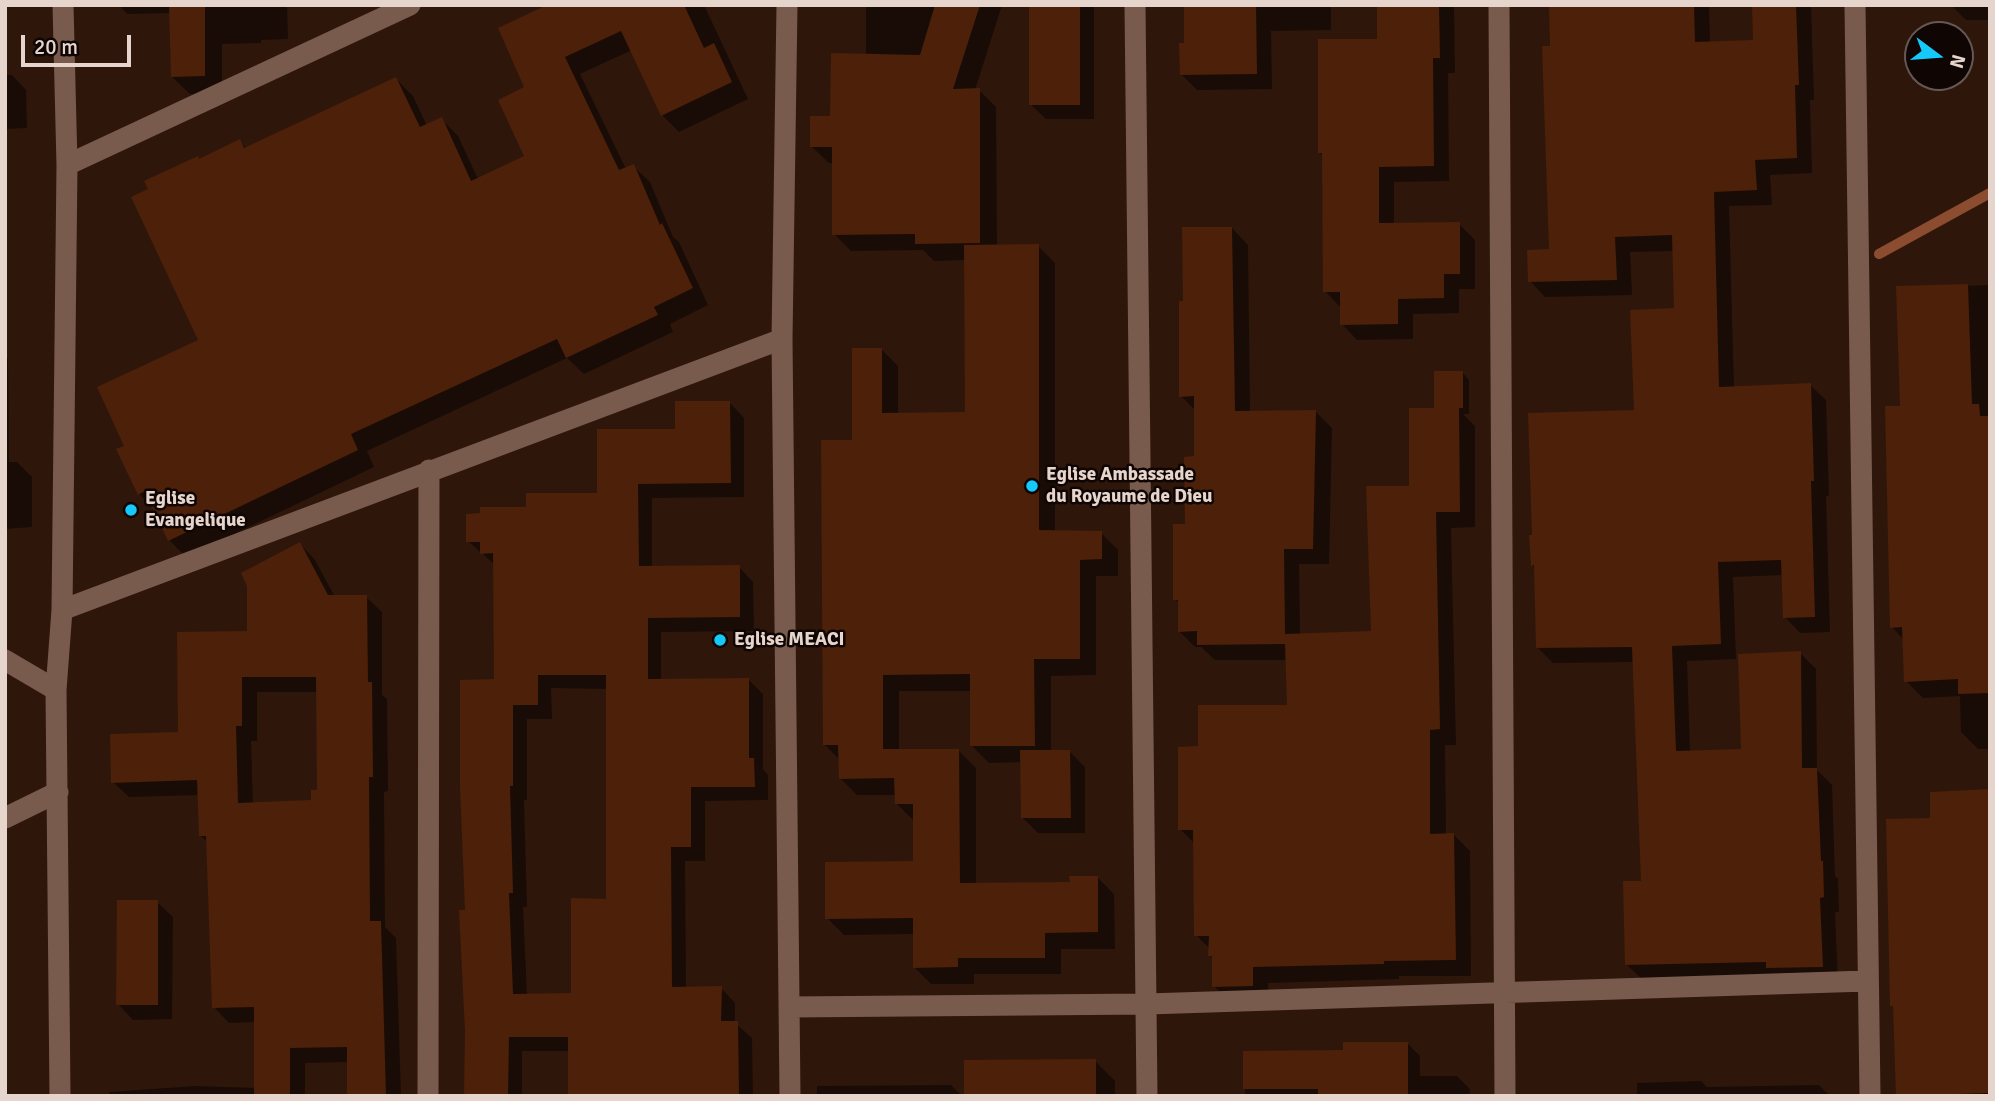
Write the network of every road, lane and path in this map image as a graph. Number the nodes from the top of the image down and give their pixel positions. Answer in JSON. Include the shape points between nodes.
{"nodes":[{"id":1,"x":64,"y":5,"type":"edge"},
{"id":2,"x":410,"y":5,"type":"edge"},
{"id":3,"x":787,"y":5,"type":"edge"},
{"id":4,"x":1135,"y":5,"type":"edge"},
{"id":5,"x":1499,"y":5,"type":"edge"},
{"id":6,"x":1855,"y":5,"type":"edge"},
{"id":7,"x":67,"y":165,"type":"junction"},
{"id":8,"x":782,"y":339,"type":"junction"},
{"id":9,"x":429,"y":470,"type":"junction"},
{"id":10,"x":62,"y":610,"type":"junction"},
{"id":11,"x":5,"y":660,"type":"edge"},
{"id":12,"x":56,"y":690,"type":"junction"},
{"id":13,"x":58,"y":792,"type":"junction"},
{"id":14,"x":5,"y":818,"type":"edge"},
{"id":15,"x":1867,"y":981,"type":"junction"},
{"id":16,"x":1506,"y":992,"type":"junction"},
{"id":17,"x":1147,"y":1004,"type":"junction"},
{"id":18,"x":790,"y":1007,"type":"junction"},
{"id":19,"x":60,"y":1096,"type":"edge"},
{"id":20,"x":428,"y":1096,"type":"edge"},
{"id":21,"x":790,"y":1096,"type":"edge"},
{"id":22,"x":1147,"y":1096,"type":"edge"},
{"id":23,"x":1505,"y":1096,"type":"edge"},
{"id":24,"x":1870,"y":1096,"type":"edge"}],
"edges":[{"from":1,"to":7,"type":"street"},
{"from":2,"to":7,"type":"street"},
{"from":3,"to":8,"type":"street"},
{"from":4,"to":17,"type":"street"},
{"from":5,"to":16,"type":"street"},
{"from":6,"to":15,"type":"street"},
{"from":7,"to":10,"type":"street"},
{"from":8,"to":9,"type":"street"},
{"from":8,"to":18,"type":"street"},
{"from":9,"to":10,"type":"street"},
{"from":9,"to":20,"type":"street"},
{"from":10,"to":12,"type":"street"},
{"from":11,"to":12,"type":"street"},
{"from":12,"to":13,"type":"street"},
{"from":13,"to":14,"type":"street"},
{"from":13,"to":19,"type":"street"},
{"from":15,"to":16,"type":"street"},
{"from":15,"to":24,"type":"street"},
{"from":16,"to":17,"type":"street"},
{"from":16,"to":23,"type":"street"},
{"from":17,"to":18,"type":"street"},
{"from":17,"to":22,"type":"street"},
{"from":18,"to":21,"type":"street"}]}
